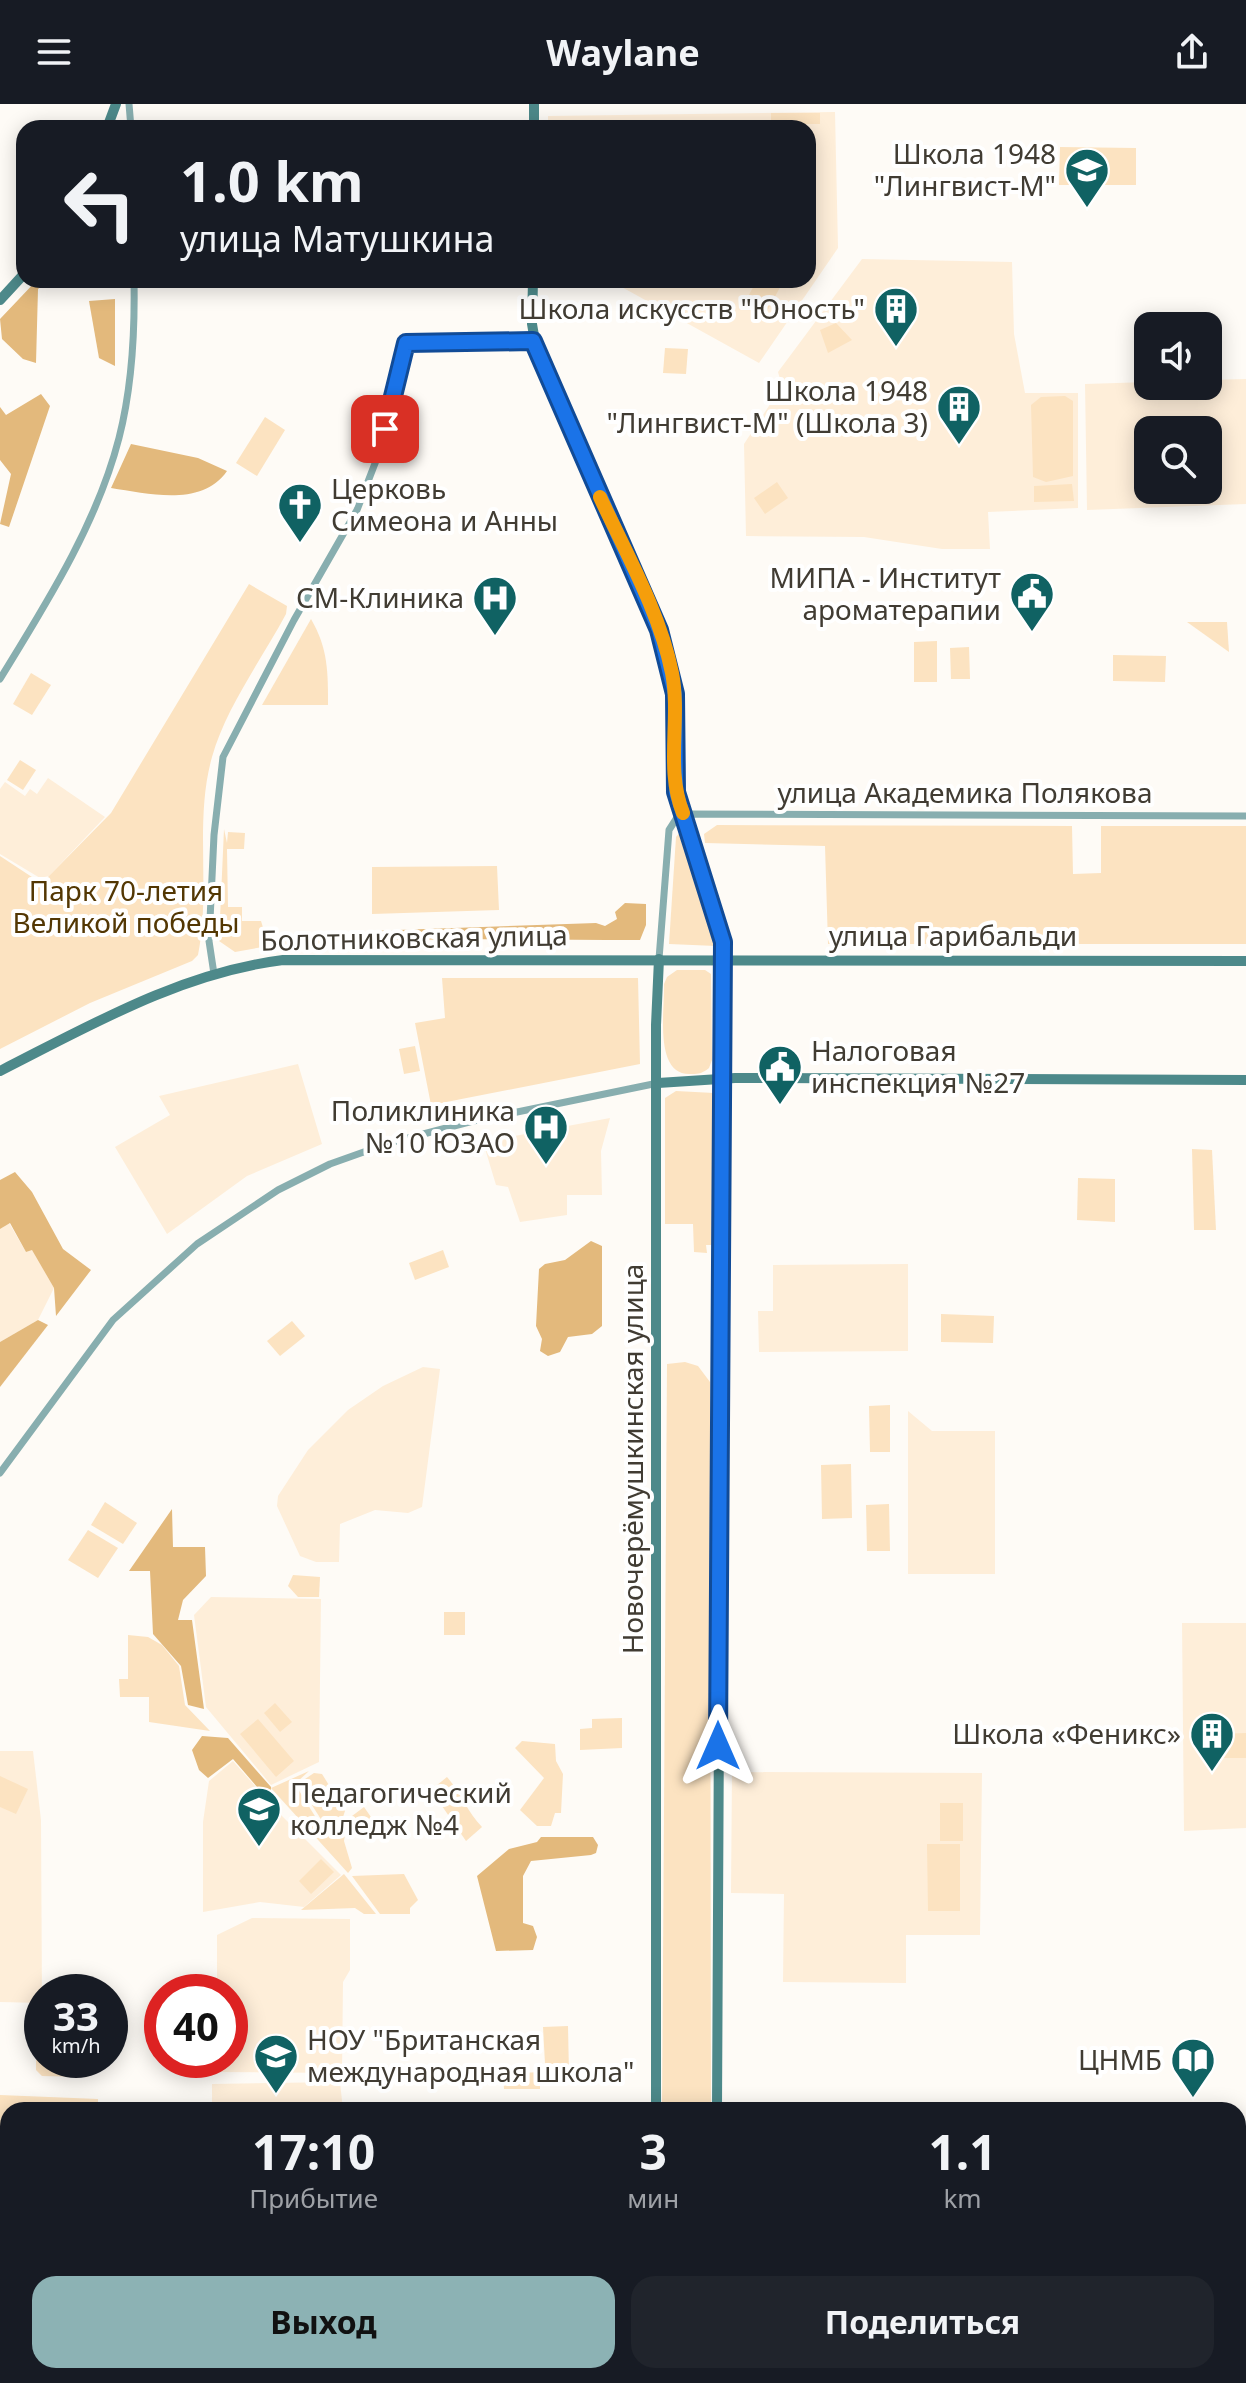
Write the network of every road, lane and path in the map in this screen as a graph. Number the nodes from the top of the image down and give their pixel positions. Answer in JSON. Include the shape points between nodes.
{"nodes":[{"id":1,"x":16,"y":283,"type":"edge"},
{"id":2,"x":134,"y":288,"type":"edge"},
{"id":3,"x":533,"y":288,"type":"edge"},
{"id":4,"x":0,"y":300,"type":"edge"},
{"id":5,"x":533,"y":341,"type":"junction"},
{"id":6,"x":0,"y":679,"type":"edge"},
{"id":7,"x":683,"y":814,"type":"junction"},
{"id":8,"x":1246,"y":816,"type":"edge"},
{"id":9,"x":659,"y":959,"type":"junction"},
{"id":10,"x":722,"y":959,"type":"junction"},
{"id":11,"x":1246,"y":961,"type":"edge"},
{"id":12,"x":214,"y":974,"type":"junction"},
{"id":13,"x":0,"y":1071,"type":"edge"},
{"id":14,"x":721,"y":1078,"type":"junction"},
{"id":15,"x":1246,"y":1080,"type":"edge"},
{"id":16,"x":658,"y":1083,"type":"junction"},
{"id":17,"x":0,"y":1473,"type":"edge"},
{"id":18,"x":656,"y":2102,"type":"edge"},
{"id":19,"x":717,"y":2102,"type":"edge"}],
"edges":[{"from":1,"to":4,"type":"street"},
{"from":2,"to":6,"type":"street","via":[[126,393],[104,484],[40,613]]},
{"from":3,"to":5,"type":"street"},
{"from":5,"to":7,"type":"street","via":[[659,630],[673,681],[676,792]]},
{"from":5,"to":12,"type":"street","via":[[406,343],[379,453],[357,510],[223,757],[209,941]]},
{"from":7,"to":8,"type":"street","name":"улица Академика Полякова"},
{"from":7,"to":9,"type":"street","name":"Новочерёмушкинская улица","via":[[669,830]]},
{"from":7,"to":10,"type":"street","via":[[721,928]]},
{"from":9,"to":10,"type":"street","name":"улица Гарибальди"},
{"from":9,"to":12,"type":"street","name":"Болотниковская улица","via":[[295,960]]},
{"from":9,"to":16,"type":"street","name":"Новочерёмушкинская улица"},
{"from":10,"to":11,"type":"street","name":"улица Гарибальди"},
{"from":10,"to":14,"type":"street"},
{"from":12,"to":13,"type":"street","name":"Болотниковская улица","via":[[148,997]]},
{"from":14,"to":15,"type":"street"},
{"from":14,"to":16,"type":"street"},
{"from":14,"to":19,"type":"street"},
{"from":16,"to":17,"type":"street","via":[[401,1140],[330,1164],[278,1190],[197,1244],[113,1320]]},
{"from":16,"to":18,"type":"street","name":"Новочерёмушкинская улица"}]}
